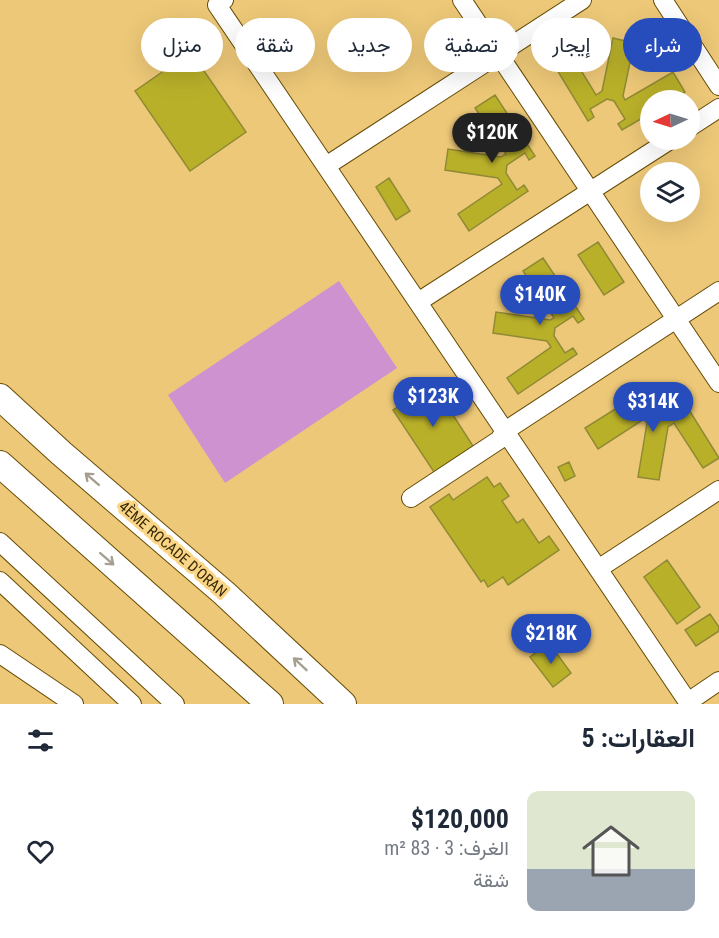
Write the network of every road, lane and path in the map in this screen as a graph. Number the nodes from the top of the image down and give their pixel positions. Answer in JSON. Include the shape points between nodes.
{"nodes":[{"id":1,"x":224,"y":0,"type":"edge"},
{"id":2,"x":462,"y":0,"type":"edge"},
{"id":3,"x":582,"y":0,"type":"edge"},
{"id":4,"x":663,"y":0,"type":"edge"},
{"id":5,"x":474,"y":18,"type":"edge"},
{"id":6,"x":519,"y":41,"type":"edge"},
{"id":7,"x":471,"y":72,"type":"edge"},
{"id":8,"x":511,"y":72,"type":"edge"},
{"id":9,"x":719,"y":86,"type":"edge"},
{"id":10,"x":719,"y":108,"type":"edge"},
{"id":11,"x":700,"y":120,"type":"edge"},
{"id":12,"x":655,"y":150,"type":"edge"},
{"id":13,"x":326,"y":166,"type":"junction"},
{"id":14,"x":591,"y":192,"type":"junction"},
{"id":15,"x":719,"y":291,"type":"edge"},
{"id":16,"x":418,"y":302,"type":"junction"},
{"id":17,"x":676,"y":319,"type":"junction"},
{"id":18,"x":711,"y":362,"type":"edge"},
{"id":19,"x":719,"y":383,"type":"edge"},
{"id":20,"x":0,"y":397,"type":"edge"},
{"id":21,"x":505,"y":431,"type":"junction"},
{"id":22,"x":0,"y":464,"type":"edge"},
{"id":23,"x":719,"y":490,"type":"edge"},
{"id":24,"x":411,"y":498,"type":"dead end"},
{"id":25,"x":6,"y":548,"type":"edge"},
{"id":26,"x":598,"y":569,"type":"junction"},
{"id":27,"x":0,"y":570,"type":"edge"},
{"id":28,"x":0,"y":581,"type":"edge"},
{"id":29,"x":0,"y":654,"type":"edge"},
{"id":30,"x":719,"y":681,"type":"edge"},
{"id":31,"x":167,"y":702,"type":"edge"},
{"id":32,"x":688,"y":703,"type":"edge"},
{"id":33,"x":74,"y":704,"type":"edge"},
{"id":34,"x":132,"y":704,"type":"edge"},
{"id":35,"x":270,"y":704,"type":"edge"},
{"id":36,"x":343,"y":704,"type":"edge"}],
"edges":[{"from":1,"to":13,"type":"street","via":[[217,5]]},
{"from":2,"to":5,"type":"street"},
{"from":3,"to":6,"type":"street"},
{"from":4,"to":9,"type":"street"},
{"from":7,"to":13,"type":"street"},
{"from":8,"to":14,"type":"street"},
{"from":10,"to":11,"type":"street"},
{"from":12,"to":14,"type":"street"},
{"from":13,"to":16,"type":"street"},
{"from":14,"to":16,"type":"street"},
{"from":14,"to":17,"type":"street"},
{"from":15,"to":17,"type":"street"},
{"from":16,"to":21,"type":"street"},
{"from":17,"to":18,"type":"street"},
{"from":17,"to":21,"type":"street"},
{"from":18,"to":19,"type":"street"},
{"from":36,"to":20,"type":"highway","name":"4ÈME ROCADE D'ORAN","one_way":true,"via":[[224,593]]},
{"from":21,"to":24,"type":"street","via":[[499,440]]},
{"from":21,"to":26,"type":"street"},
{"from":22,"to":35,"type":"highway","one_way":true},
{"from":23,"to":26,"type":"street"},
{"from":25,"to":27,"type":"street"},
{"from":25,"to":31,"type":"street"},
{"from":26,"to":32,"type":"street"},
{"from":28,"to":34,"type":"street"},
{"from":29,"to":33,"type":"street"},
{"from":30,"to":32,"type":"street"}]}
